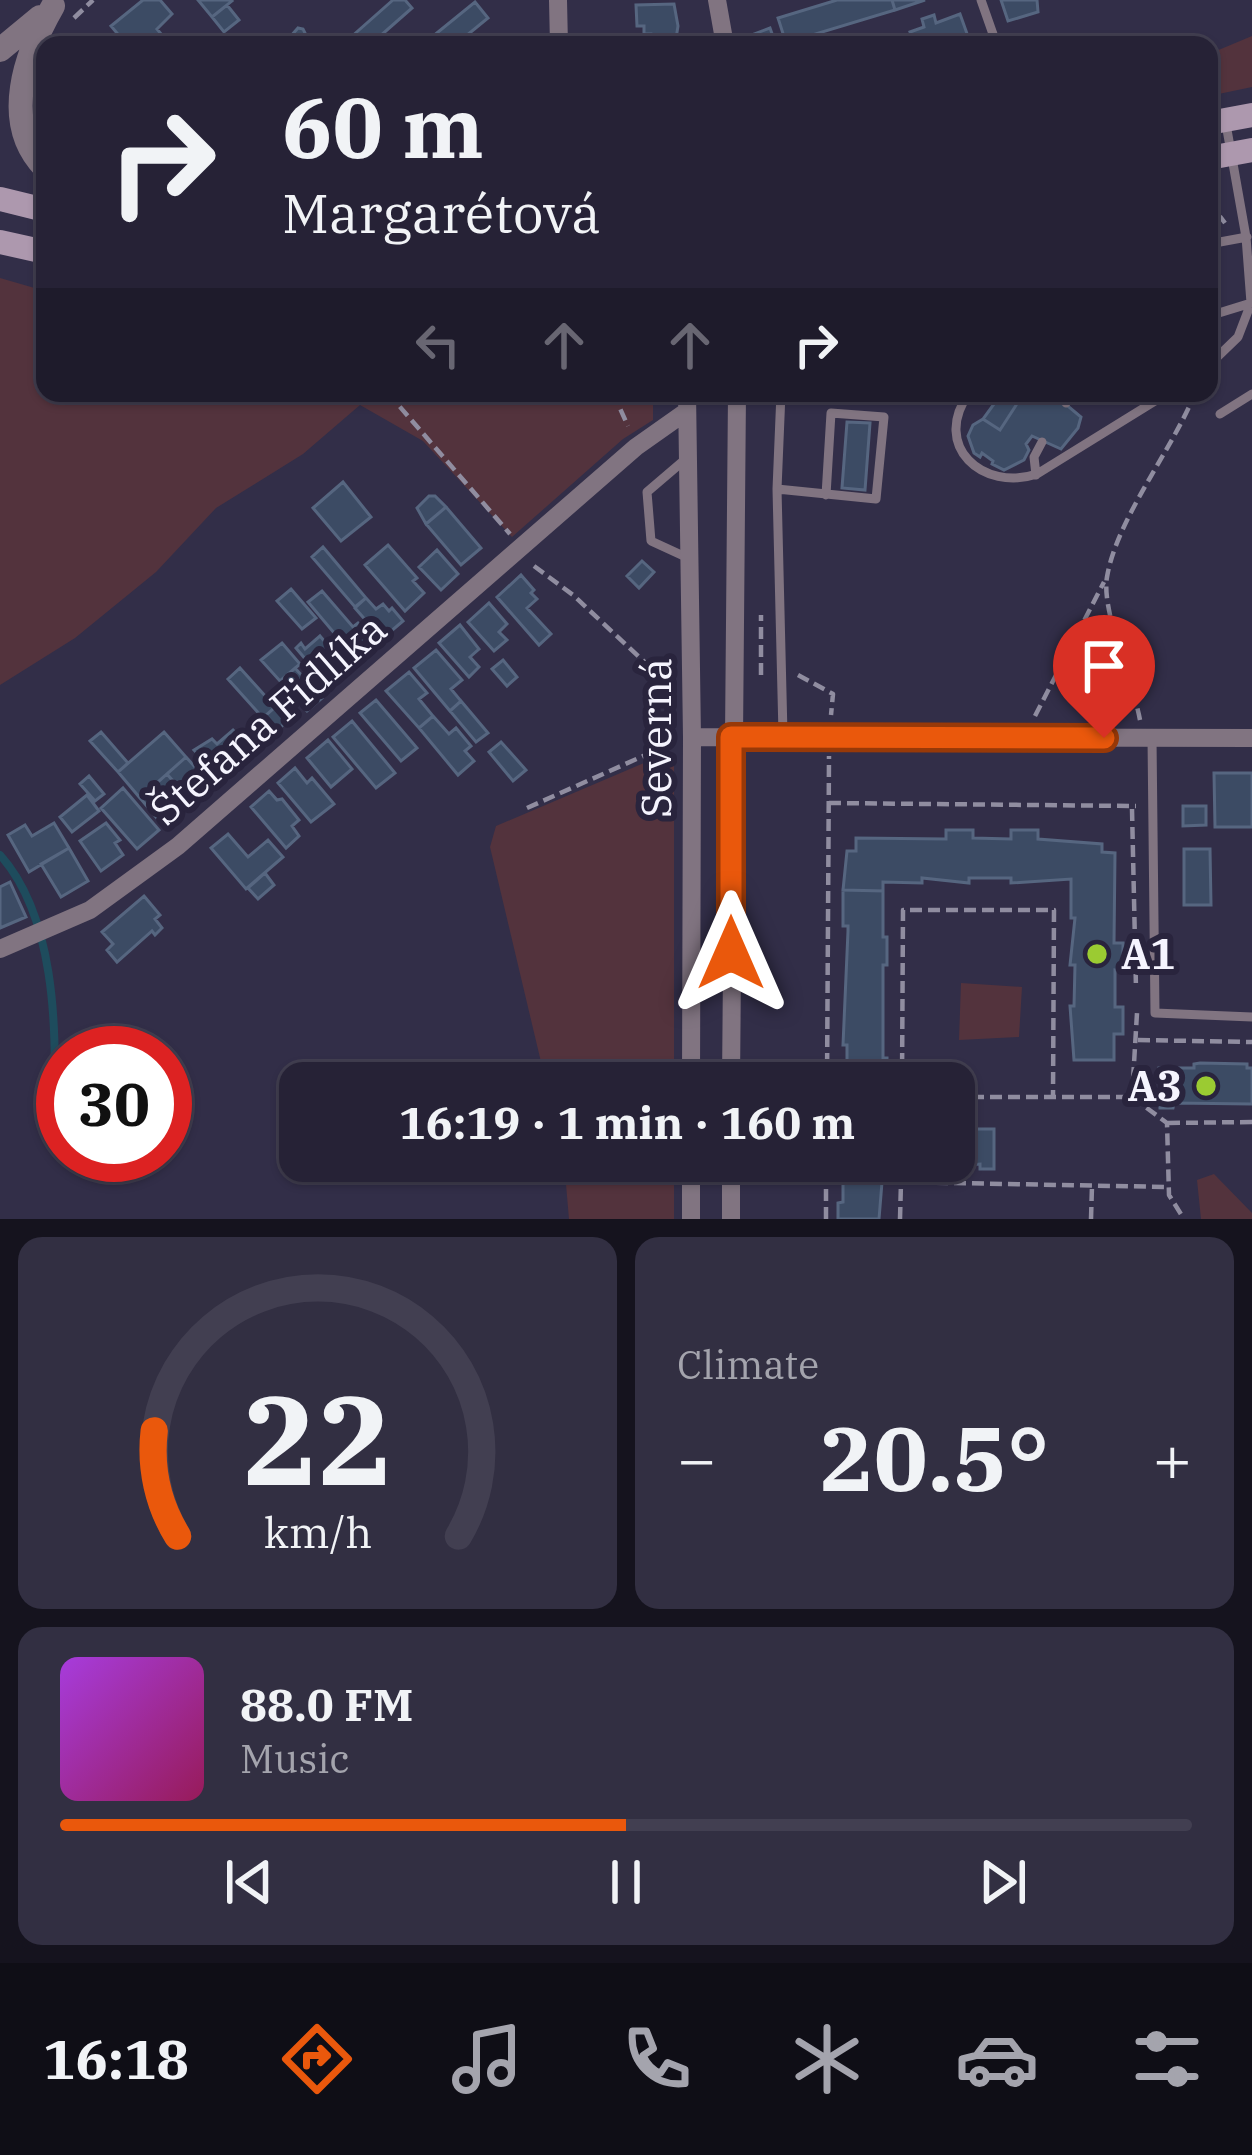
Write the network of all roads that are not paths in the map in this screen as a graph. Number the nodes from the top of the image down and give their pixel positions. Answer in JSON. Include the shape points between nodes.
{"nodes":[{"id":1,"x":558,"y":0,"type":"edge"},
{"id":2,"x":717,"y":0,"type":"edge"},
{"id":3,"x":981,"y":0,"type":"edge"},
{"id":4,"x":56,"y":3,"type":"edge"},
{"id":5,"x":559,"y":36,"type":"edge"},
{"id":6,"x":723,"y":36,"type":"edge"},
{"id":7,"x":994,"y":36,"type":"edge"},
{"id":8,"x":0,"y":50,"type":"edge"},
{"id":9,"x":1252,"y":115,"type":"edge"},
{"id":10,"x":1218,"y":121,"type":"edge"},
{"id":11,"x":1218,"y":124,"type":"edge"},
{"id":12,"x":36,"y":153,"type":"edge"},
{"id":13,"x":1230,"y":154,"type":"edge"},
{"id":14,"x":0,"y":199,"type":"edge"},
{"id":15,"x":36,"y":208,"type":"edge"},
{"id":16,"x":1249,"y":237,"type":"edge"},
{"id":17,"x":0,"y":242,"type":"edge"},
{"id":18,"x":1218,"y":242,"type":"edge"},
{"id":19,"x":36,"y":250,"type":"edge"},
{"id":20,"x":1251,"y":303,"type":"edge"},
{"id":21,"x":1218,"y":313,"type":"edge"},
{"id":22,"x":1218,"y":356,"type":"edge"},
{"id":23,"x":1252,"y":394,"type":"edge"},
{"id":24,"x":687,"y":402,"type":"edge"},
{"id":25,"x":737,"y":402,"type":"edge"},
{"id":26,"x":781,"y":402,"type":"edge"},
{"id":27,"x":962,"y":402,"type":"edge"},
{"id":28,"x":1147,"y":402,"type":"edge"},
{"id":29,"x":1153,"y":402,"type":"edge"},
{"id":30,"x":1147,"y":406,"type":"junction"},
{"id":31,"x":1220,"y":414,"type":"dead end"},
{"id":32,"x":1042,"y":442,"type":"dead end"},
{"id":33,"x":688,"y":457,"type":"junction"},
{"id":34,"x":1036,"y":475,"type":"junction"},
{"id":35,"x":777,"y":489,"type":"junction"},
{"id":36,"x":826,"y":495,"type":"junction"},
{"id":37,"x":689,"y":559,"type":"junction"},
{"id":38,"x":783,"y":734,"type":"junction"},
{"id":39,"x":692,"y":736,"type":"junction"},
{"id":40,"x":731,"y":737,"type":"junction"},
{"id":41,"x":1148,"y":738,"type":"junction"},
{"id":42,"x":1252,"y":738,"type":"edge"},
{"id":43,"x":0,"y":949,"type":"edge"},
{"id":44,"x":1252,"y":1017,"type":"edge"},
{"id":45,"x":692,"y":1062,"type":"edge"},
{"id":46,"x":731,"y":1062,"type":"edge"},
{"id":47,"x":691,"y":1182,"type":"edge"},
{"id":48,"x":731,"y":1182,"type":"edge"},
{"id":49,"x":691,"y":1219,"type":"edge"},
{"id":50,"x":730,"y":1219,"type":"edge"}],
"edges":[{"from":1,"to":5,"type":"street"},
{"from":2,"to":6,"type":"street"},
{"from":3,"to":7,"type":"lane"},
{"from":4,"to":8,"type":"street"},
{"from":4,"to":12,"type":"street","via":[[20,83],[20,111]]},
{"from":9,"to":10,"type":"main road"},
{"from":11,"to":13,"type":"lane"},
{"from":13,"to":16,"type":"lane"},
{"from":14,"to":15,"type":"main road"},
{"from":16,"to":18,"type":"lane"},
{"from":16,"to":20,"type":"lane"},
{"from":17,"to":19,"type":"main road"},
{"from":20,"to":21,"type":"lane"},
{"from":20,"to":22,"type":"lane","via":[[1238,337]]},
{"from":23,"to":31,"type":"lane"},
{"from":24,"to":33,"type":"street","name":"Severná"},
{"from":24,"to":43,"type":"street","name":"Štefana Fidlíka","via":[[178,846],[90,910]]},
{"from":25,"to":40,"type":"street","name":"Severná"},
{"from":26,"to":35,"type":"lane"},
{"from":27,"to":34,"type":"lane","via":[[954,430],[961,452],[993,479]]},
{"from":28,"to":30,"type":"lane"},
{"from":29,"to":30,"type":"lane"},
{"from":30,"to":34,"type":"lane"},
{"from":32,"to":34,"type":"lane"},
{"from":33,"to":37,"type":"street","name":"Severná"},
{"from":33,"to":37,"type":"lane","via":[[647,492],[651,542]]},
{"from":35,"to":36,"type":"lane"},
{"from":35,"to":38,"type":"lane"},
{"from":36,"to":36,"type":"lane","via":[[876,499],[884,417],[831,413]]},
{"from":37,"to":39,"type":"street","name":"Severná"},
{"from":38,"to":40,"type":"street"},
{"from":38,"to":41,"type":"street"},
{"from":39,"to":40,"type":"street"},
{"from":39,"to":45,"type":"street","name":"Severná"},
{"from":40,"to":46,"type":"street","name":"Severná"},
{"from":41,"to":42,"type":"street"},
{"from":41,"to":44,"type":"lane","via":[[1155,1013]]},
{"from":47,"to":49,"type":"street"},
{"from":48,"to":50,"type":"street"}]}
